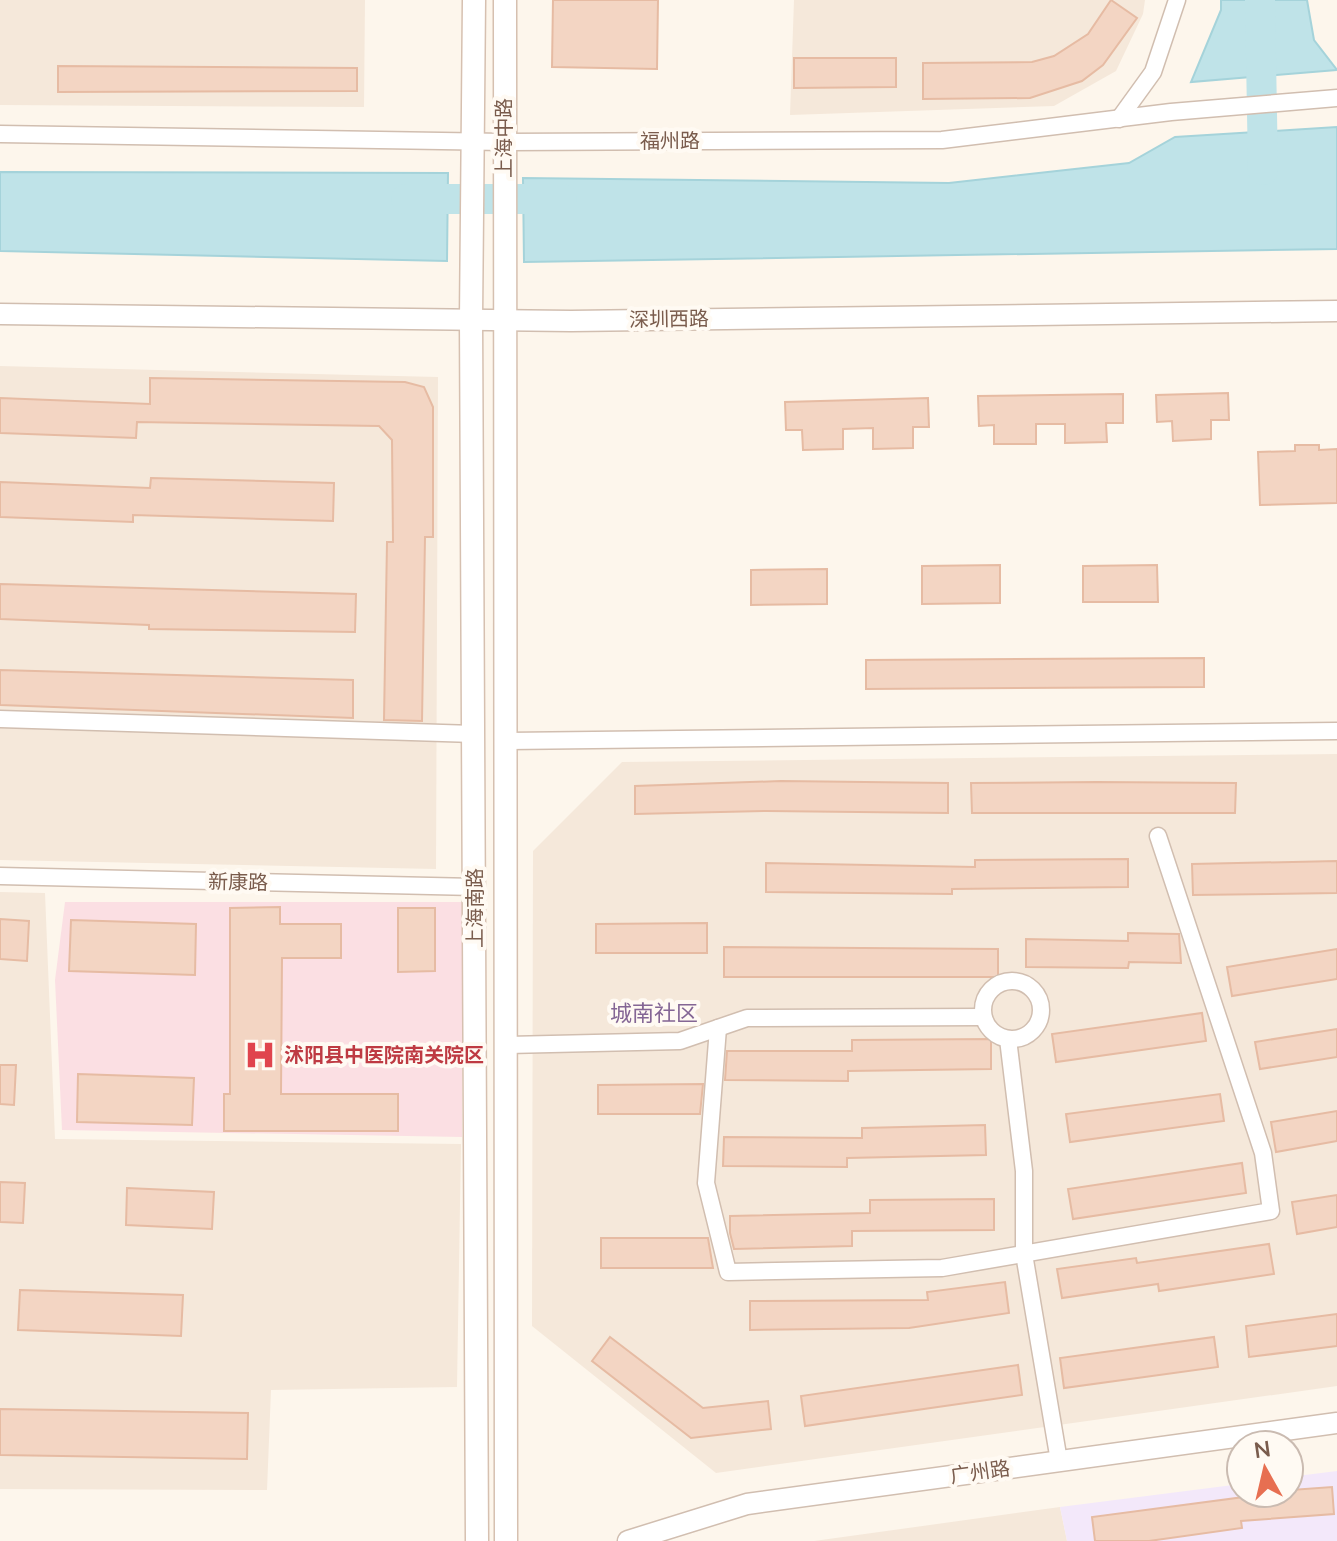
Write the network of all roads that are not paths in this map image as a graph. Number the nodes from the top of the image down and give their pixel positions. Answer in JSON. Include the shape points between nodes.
{"nodes":[{"id":1,"x":474,"y":0,"type":"edge"},
{"id":2,"x":505,"y":0,"type":"edge"},
{"id":3,"x":1177,"y":0,"type":"edge"},
{"id":4,"x":1337,"y":98,"type":"edge"},
{"id":5,"x":1119,"y":119,"type":"junction"},
{"id":6,"x":0,"y":134,"type":"edge"},
{"id":7,"x":471,"y":148,"type":"junction"},
{"id":8,"x":504,"y":149,"type":"junction"},
{"id":9,"x":471,"y":275,"type":"joint"},
{"id":10,"x":505,"y":276,"type":"joint"},
{"id":11,"x":1337,"y":311,"type":"edge"},
{"id":12,"x":0,"y":314,"type":"edge"},
{"id":13,"x":471,"y":319,"type":"junction"},
{"id":14,"x":505,"y":320,"type":"junction"},
{"id":15,"x":0,"y":719,"type":"edge"},
{"id":16,"x":1337,"y":731,"type":"edge"},
{"id":17,"x":474,"y":734,"type":"junction"},
{"id":18,"x":507,"y":741,"type":"junction"},
{"id":19,"x":1158,"y":836,"type":"dead end"},
{"id":20,"x":0,"y":876,"type":"edge"},
{"id":21,"x":475,"y":887,"type":"junction"},
{"id":22,"x":983,"y":1017,"type":"junction"},
{"id":23,"x":718,"y":1028,"type":"junction"},
{"id":24,"x":1008,"y":1039,"type":"junction"},
{"id":25,"x":506,"y":1045,"type":"junction"},
{"id":26,"x":1024,"y":1254,"type":"junction"},
{"id":27,"x":1337,"y":1423,"type":"edge"},
{"id":28,"x":1059,"y":1461,"type":"junction"},
{"id":29,"x":477,"y":1541,"type":"edge"},
{"id":30,"x":506,"y":1541,"type":"edge"},
{"id":31,"x":628,"y":1541,"type":"edge"}],
"edges":[{"from":1,"to":7,"type":"main road","name":"上海中路"},
{"from":2,"to":8,"type":"main road","name":"上海中路"},
{"from":3,"to":5,"type":"street","via":[[1153,72]]},
{"from":4,"to":5,"type":"street","name":"福州路"},
{"from":5,"to":8,"type":"street","name":"福州路","via":[[942,140]]},
{"from":6,"to":7,"type":"street","name":"福州路"},
{"from":7,"to":8,"type":"street","name":"福州路"},
{"from":7,"to":9,"type":"main road","name":"上海中路"},
{"from":8,"to":10,"type":"main road","name":"上海中路"},
{"from":9,"to":13,"type":"main road","name":"上海南路"},
{"from":10,"to":14,"type":"main road","name":"上海南路"},
{"from":11,"to":14,"type":"street","name":"深圳西路"},
{"from":12,"to":13,"type":"street","name":"深圳西路"},
{"from":13,"to":14,"type":"street","name":"深圳西路"},
{"from":13,"to":17,"type":"main road","name":"上海南路"},
{"from":14,"to":18,"type":"main road","name":"上海南路"},
{"from":15,"to":17,"type":"street"},
{"from":16,"to":18,"type":"street"},
{"from":17,"to":21,"type":"main road","name":"上海南路"},
{"from":18,"to":25,"type":"main road","name":"上海南路"},
{"from":19,"to":26,"type":"street","via":[[1263,1153],[1271,1211]]},
{"from":20,"to":21,"type":"street","name":"新康路"},
{"from":21,"to":29,"type":"main road","name":"上海南路"},
{"from":22,"to":23,"type":"street","via":[[747,1018]]},
{"from":22,"to":24,"type":"street","via":[[992,1032]]},
{"from":22,"to":24,"type":"street","via":[[985,997],[999,983],[1018,981],[1035,991],[1040,1020],[1027,1035]]},
{"from":23,"to":25,"type":"street","via":[[680,1041]]},
{"from":23,"to":26,"type":"street","via":[[706,1183],[728,1272],[942,1268]]},
{"from":24,"to":26,"type":"street","via":[[1024,1171]]},
{"from":25,"to":30,"type":"main road","name":"上海南路"},
{"from":26,"to":28,"type":"street"},
{"from":27,"to":28,"type":"street","name":"广州路"},
{"from":28,"to":31,"type":"street","name":"广州路","via":[[747,1504]]}]}
